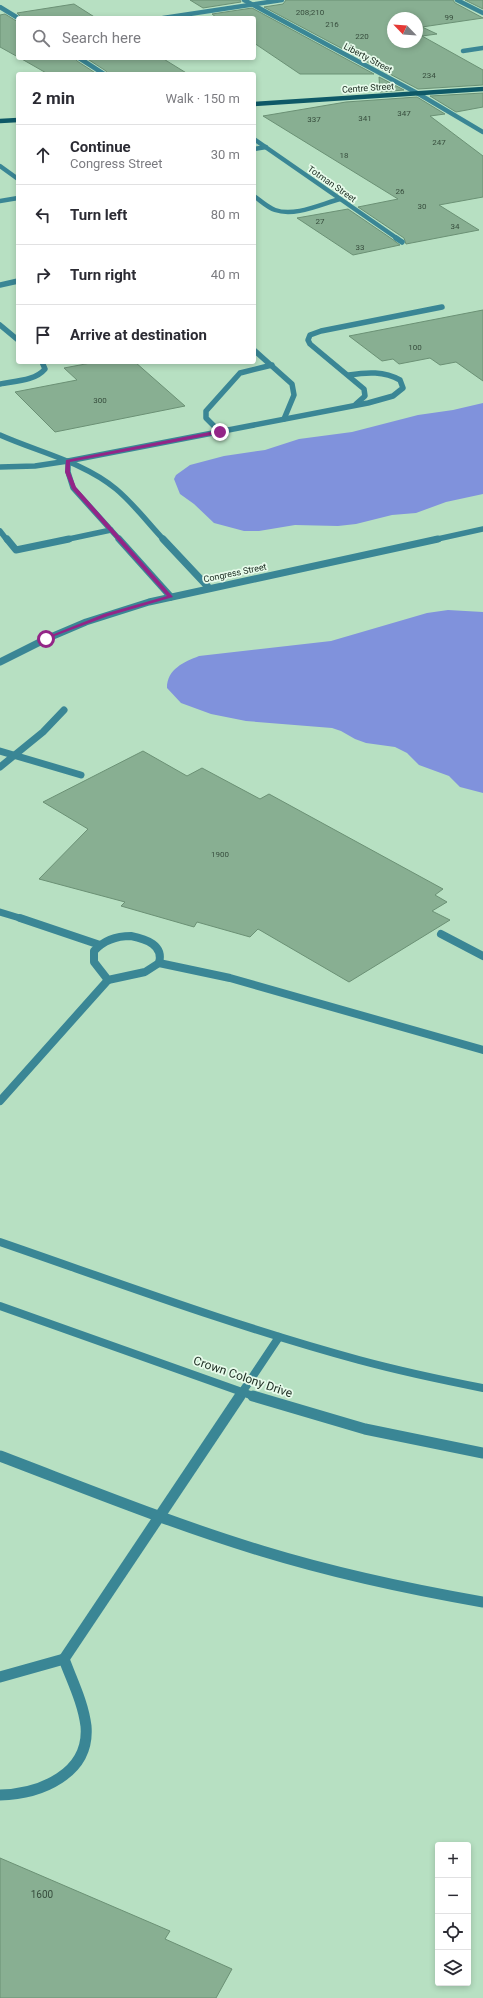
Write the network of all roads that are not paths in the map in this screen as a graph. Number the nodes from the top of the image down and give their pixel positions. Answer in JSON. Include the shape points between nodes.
{"nodes":[{"id":1,"x":244,"y":0,"type":"edge"},
{"id":2,"x":282,"y":0,"type":"edge"},
{"id":3,"x":457,"y":0,"type":"edge"},
{"id":4,"x":252,"y":4,"type":"junction"},
{"id":5,"x":0,"y":6,"type":"edge"},
{"id":6,"x":483,"y":9,"type":"edge"},
{"id":7,"x":477,"y":10,"type":"junction"},
{"id":8,"x":483,"y":13,"type":"edge"},
{"id":9,"x":176,"y":16,"type":"edge"},
{"id":10,"x":16,"y":17,"type":"edge"},
{"id":11,"x":483,"y":48,"type":"edge"},
{"id":12,"x":463,"y":51,"type":"dead end"},
{"id":13,"x":82,"y":60,"type":"edge"},
{"id":14,"x":101,"y":72,"type":"edge"},
{"id":15,"x":483,"y":89,"type":"edge"},
{"id":16,"x":417,"y":93,"type":"junction"},
{"id":17,"x":256,"y":104,"type":"edge"},
{"id":18,"x":16,"y":120,"type":"edge"},
{"id":19,"x":0,"y":121,"type":"edge"},
{"id":20,"x":483,"y":132,"type":"edge"},
{"id":21,"x":256,"y":140,"type":"edge"},
{"id":22,"x":266,"y":147,"type":"junction"},
{"id":23,"x":256,"y":149,"type":"edge"},
{"id":24,"x":0,"y":166,"type":"edge"},
{"id":25,"x":16,"y":178,"type":"edge"},
{"id":26,"x":256,"y":197,"type":"edge"},
{"id":27,"x":16,"y":198,"type":"edge"},
{"id":28,"x":340,"y":199,"type":"junction"},
{"id":29,"x":0,"y":201,"type":"edge"},
{"id":30,"x":402,"y":242,"type":"dead end"},
{"id":31,"x":16,"y":282,"type":"edge"},
{"id":32,"x":0,"y":285,"type":"edge"},
{"id":33,"x":442,"y":307,"type":"dead end"},
{"id":34,"x":0,"y":325,"type":"edge"},
{"id":35,"x":16,"y":338,"type":"edge"},
{"id":36,"x":256,"y":352,"type":"edge"},
{"id":37,"x":43,"y":364,"type":"edge"},
{"id":38,"x":272,"y":365,"type":"junction"},
{"id":39,"x":349,"y":376,"type":"junction"},
{"id":40,"x":0,"y":384,"type":"edge"},
{"id":41,"x":346,"y":407,"type":"junction"},
{"id":42,"x":284,"y":419,"type":"junction"},
{"id":43,"x":220,"y":432,"type":"junction"},
{"id":44,"x":0,"y":435,"type":"edge"},
{"id":45,"x":68,"y":461,"type":"junction"},
{"id":46,"x":0,"y":467,"type":"edge"},
{"id":47,"x":483,"y":529,"type":"edge"},
{"id":48,"x":111,"y":530,"type":"junction"},
{"id":49,"x":0,"y":531,"type":"edge"},
{"id":50,"x":210,"y":588,"type":"junction"},
{"id":51,"x":171,"y":597,"type":"junction"},
{"id":52,"x":0,"y":662,"type":"edge"},
{"id":53,"x":64,"y":710,"type":"dead end"},
{"id":54,"x":0,"y":751,"type":"edge"},
{"id":55,"x":13,"y":756,"type":"junction"},
{"id":56,"x":0,"y":767,"type":"edge"},
{"id":57,"x":81,"y":775,"type":"dead end"},
{"id":58,"x":0,"y":912,"type":"edge"},
{"id":59,"x":441,"y":934,"type":"dead end"},
{"id":60,"x":100,"y":945,"type":"junction"},
{"id":61,"x":483,"y":956,"type":"edge"},
{"id":62,"x":159,"y":963,"type":"junction"},
{"id":63,"x":108,"y":980,"type":"junction"},
{"id":64,"x":483,"y":1050,"type":"edge"},
{"id":65,"x":0,"y":1101,"type":"edge"},
{"id":66,"x":0,"y":1242,"type":"edge"},
{"id":67,"x":0,"y":1306,"type":"edge"},
{"id":68,"x":279,"y":1337,"type":"junction"},
{"id":69,"x":483,"y":1388,"type":"edge"},
{"id":70,"x":243,"y":1391,"type":"junction"},
{"id":71,"x":483,"y":1453,"type":"edge"},
{"id":72,"x":0,"y":1456,"type":"edge"},
{"id":73,"x":159,"y":1516,"type":"junction"},
{"id":74,"x":483,"y":1602,"type":"edge"},
{"id":75,"x":64,"y":1659,"type":"junction"},
{"id":76,"x":0,"y":1677,"type":"edge"},
{"id":77,"x":0,"y":1795,"type":"edge"}],
"edges":[{"from":1,"to":4,"type":"street","name":"Liberty Street"},
{"from":2,"to":4,"type":"street"},
{"from":3,"to":7,"type":"street"},
{"from":4,"to":9,"type":"street"},
{"from":4,"to":16,"type":"street","name":"Liberty Street"},
{"from":5,"to":10,"type":"street"},
{"from":6,"to":7,"type":"street"},
{"from":7,"to":8,"type":"street"},
{"from":11,"to":12,"type":"street"},
{"from":13,"to":14,"type":"street"},
{"from":15,"to":16,"type":"main road","name":"Centre Street"},
{"from":16,"to":17,"type":"main road","name":"Centre Street"},
{"from":16,"to":20,"type":"street","name":"Liberty Street"},
{"from":18,"to":19,"type":"main road"},
{"from":21,"to":22,"type":"street","name":"Totman Street"},
{"from":22,"to":23,"type":"street"},
{"from":22,"to":28,"type":"street","name":"Totman Street"},
{"from":24,"to":25,"type":"street"},
{"from":26,"to":28,"type":"street","via":[[278,211],[311,207]]},
{"from":27,"to":29,"type":"street"},
{"from":28,"to":30,"type":"street","name":"Totman Street"},
{"from":31,"to":32,"type":"street"},
{"from":33,"to":39,"type":"street","via":[[310,335],[310,344]]},
{"from":34,"to":35,"type":"street"},
{"from":36,"to":38,"type":"street"},
{"from":37,"to":40,"type":"street","via":[[44,369],[36,377]]},
{"from":38,"to":42,"type":"street","via":[[294,388],[294,395]]},
{"from":38,"to":43,"type":"street","via":[[240,373],[206,411],[206,418]]},
{"from":39,"to":41,"type":"street","via":[[362,386],[366,394],[360,402]]},
{"from":39,"to":41,"type":"street","via":[[368,372],[388,375],[400,380],[403,388],[391,397]]},
{"from":41,"to":42,"type":"street"},
{"from":42,"to":43,"type":"street"},
{"from":43,"to":45,"type":"street"},
{"from":44,"to":45,"type":"street"},
{"from":45,"to":46,"type":"street","via":[[35,466]]},
{"from":45,"to":48,"type":"street","via":[[68,472],[73,488]]},
{"from":45,"to":50,"type":"street","via":[[97,475],[116,489]]},
{"from":47,"to":50,"type":"street","name":"Congress Street"},
{"from":48,"to":49,"type":"street","via":[[16,550]]},
{"from":48,"to":51,"type":"street"},
{"from":50,"to":51,"type":"street","name":"Congress Street"},
{"from":51,"to":52,"type":"street","name":"Congress Street","via":[[86,622]]},
{"from":53,"to":55,"type":"street","via":[[43,732]]},
{"from":54,"to":55,"type":"street"},
{"from":55,"to":56,"type":"street"},
{"from":55,"to":57,"type":"street"},
{"from":58,"to":60,"type":"street","via":[[57,928]]},
{"from":59,"to":61,"type":"street"},
{"from":60,"to":62,"type":"street","via":[[120,937],[143,938],[155,944],[160,950]]},
{"from":60,"to":63,"type":"street","via":[[94,951],[93,958],[96,966]]},
{"from":62,"to":63,"type":"street","via":[[144,973]]},
{"from":62,"to":64,"type":"street","via":[[223,976]]},
{"from":63,"to":65,"type":"street"},
{"from":66,"to":68,"type":"street"},
{"from":67,"to":70,"type":"street","name":"Crown Colony Drive"},
{"from":68,"to":69,"type":"street","via":[[384,1367]]},
{"from":68,"to":70,"type":"street"},
{"from":70,"to":71,"type":"street","name":"Crown Colony Drive","via":[[327,1418],[408,1439]]},
{"from":70,"to":73,"type":"street"},
{"from":72,"to":73,"type":"street"},
{"from":73,"to":74,"type":"street","via":[[263,1551],[360,1577]]},
{"from":73,"to":75,"type":"street"},
{"from":75,"to":76,"type":"street"},
{"from":75,"to":77,"type":"street","via":[[85,1724],[86,1735],[80,1755],[66,1773],[47,1787],[22,1794]]}]}
